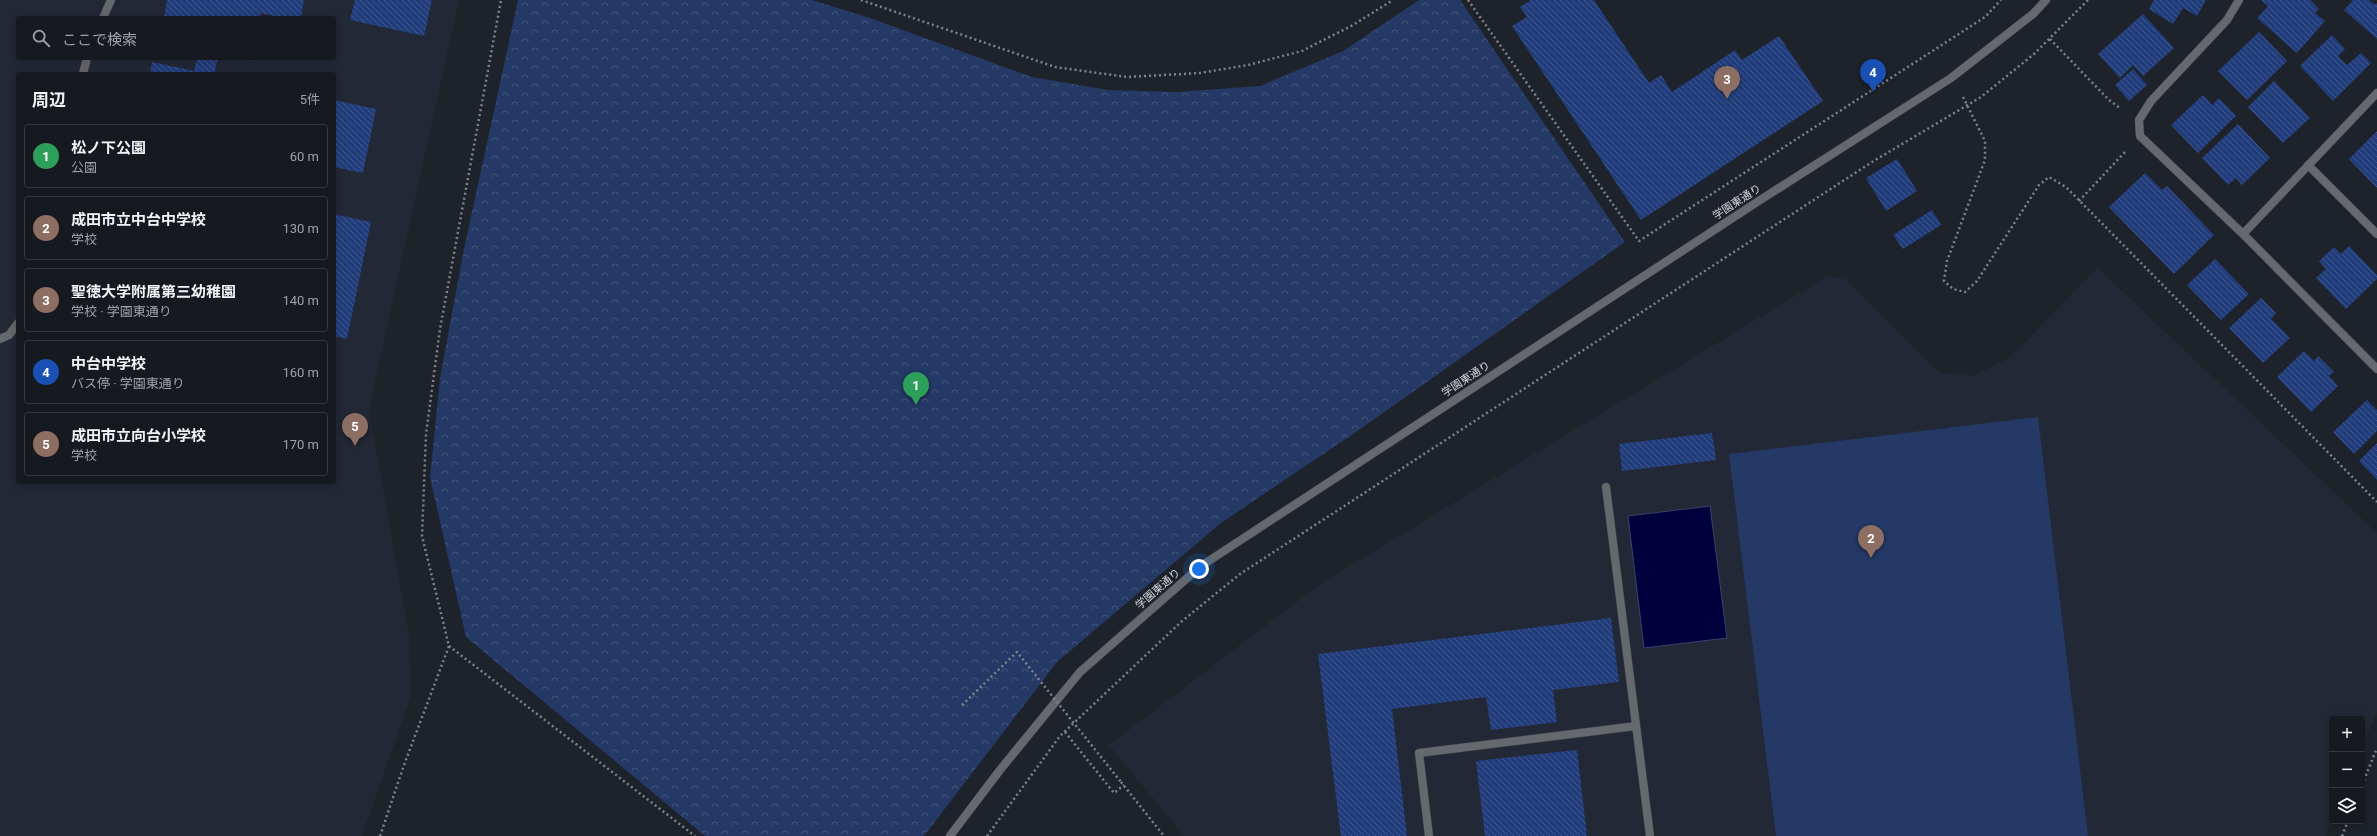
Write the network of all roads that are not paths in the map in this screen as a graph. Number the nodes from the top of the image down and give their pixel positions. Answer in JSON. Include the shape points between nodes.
{"nodes":[{"id":1,"x":111,"y":0,"type":"edge"},
{"id":2,"x":2046,"y":0,"type":"edge"},
{"id":3,"x":2239,"y":0,"type":"edge"},
{"id":4,"x":105,"y":16,"type":"edge"},
{"id":5,"x":86,"y":60,"type":"edge"},
{"id":6,"x":84,"y":72,"type":"edge"},
{"id":7,"x":2377,"y":93,"type":"edge"},
{"id":8,"x":2308,"y":165,"type":"junction"},
{"id":9,"x":2243,"y":234,"type":"junction"},
{"id":10,"x":2377,"y":234,"type":"edge"},
{"id":11,"x":16,"y":326,"type":"edge"},
{"id":12,"x":0,"y":339,"type":"edge"},
{"id":13,"x":2377,"y":369,"type":"edge"},
{"id":14,"x":1606,"y":487,"type":"dead end"},
{"id":15,"x":1636,"y":726,"type":"junction"},
{"id":16,"x":950,"y":836,"type":"edge"},
{"id":17,"x":1429,"y":836,"type":"edge"},
{"id":18,"x":1650,"y":836,"type":"edge"}],
"edges":[{"from":1,"to":4,"type":"street"},
{"from":2,"to":16,"type":"street","name":"学園東通り","via":[[2033,14],[1950,78],[1201,566],[1080,672]]},
{"from":3,"to":9,"type":"street","via":[[2227,20],[2151,101],[2139,120],[2140,136]]},
{"from":5,"to":6,"type":"street"},
{"from":7,"to":8,"type":"street"},
{"from":8,"to":9,"type":"street"},
{"from":8,"to":10,"type":"street"},
{"from":9,"to":13,"type":"street"},
{"from":11,"to":12,"type":"street","via":[[9,335]]},
{"from":14,"to":15,"type":"street"},
{"from":15,"to":17,"type":"street","via":[[1419,753]]},
{"from":15,"to":18,"type":"street"}]}
